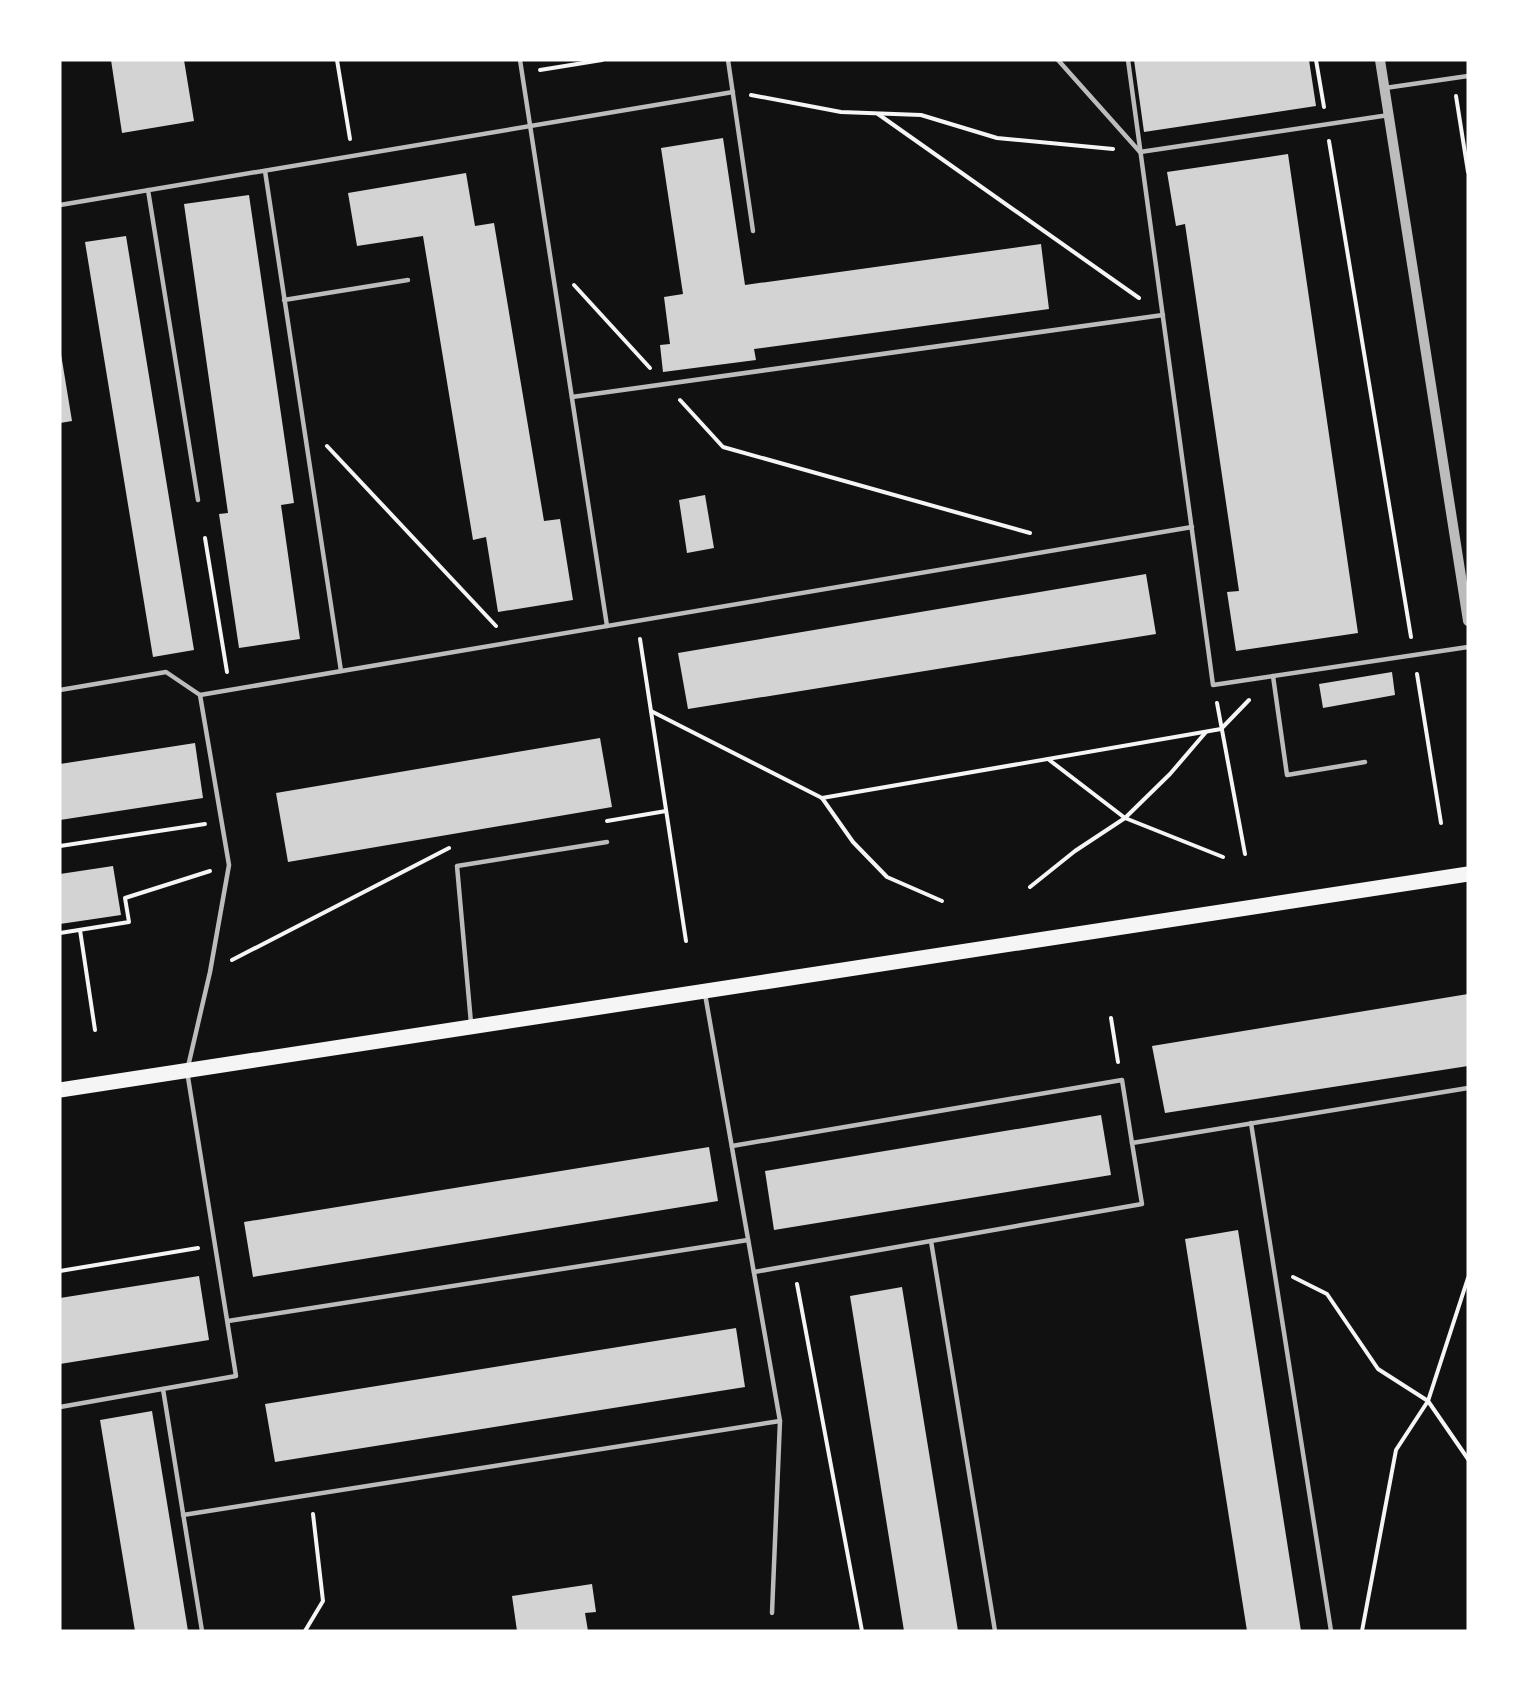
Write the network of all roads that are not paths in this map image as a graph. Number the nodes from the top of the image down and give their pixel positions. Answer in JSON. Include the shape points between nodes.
{"nodes":[{"id":1,"x":520,"y":60,"type":"edge"},
{"id":2,"x":728,"y":60,"type":"edge"},
{"id":3,"x":1058,"y":60,"type":"edge"},
{"id":4,"x":1128,"y":60,"type":"edge"},
{"id":5,"x":1380,"y":60,"type":"edge"},
{"id":6,"x":1468,"y":76,"type":"edge"},
{"id":7,"x":1385,"y":88,"type":"junction"},
{"id":8,"x":733,"y":92,"type":"junction"},
{"id":9,"x":1389,"y":115,"type":"junction"},
{"id":10,"x":530,"y":126,"type":"junction"},
{"id":11,"x":1140,"y":152,"type":"junction"},
{"id":12,"x":265,"y":171,"type":"junction"},
{"id":13,"x":148,"y":190,"type":"junction"},
{"id":14,"x":60,"y":205,"type":"edge"},
{"id":15,"x":753,"y":231,"type":"dead end"},
{"id":16,"x":408,"y":280,"type":"dead end"},
{"id":17,"x":284,"y":300,"type":"junction"},
{"id":18,"x":1163,"y":315,"type":"junction"},
{"id":19,"x":572,"y":397,"type":"junction"},
{"id":20,"x":198,"y":500,"type":"dead end"},
{"id":21,"x":1192,"y":527,"type":"junction"},
{"id":22,"x":1468,"y":620,"type":"edge"},
{"id":23,"x":606,"y":626,"type":"junction"},
{"id":24,"x":1468,"y":647,"type":"edge"},
{"id":25,"x":341,"y":671,"type":"junction"},
{"id":26,"x":1273,"y":676,"type":"junction"},
{"id":27,"x":60,"y":690,"type":"edge"},
{"id":28,"x":200,"y":695,"type":"junction"},
{"id":29,"x":1365,"y":762,"type":"dead end"},
{"id":30,"x":607,"y":842,"type":"dead end"},
{"id":31,"x":1468,"y":874,"type":"edge"},
{"id":32,"x":704,"y":992,"type":"junction"},
{"id":33,"x":471,"y":1027,"type":"junction"},
{"id":34,"x":187,"y":1071,"type":"junction"},
{"id":35,"x":1468,"y":1088,"type":"edge"},
{"id":36,"x":60,"y":1090,"type":"edge"},
{"id":37,"x":1251,"y":1123,"type":"junction"},
{"id":38,"x":1132,"y":1143,"type":"junction"},
{"id":39,"x":732,"y":1146,"type":"junction"},
{"id":40,"x":748,"y":1240,"type":"junction"},
{"id":41,"x":931,"y":1241,"type":"junction"},
{"id":42,"x":754,"y":1272,"type":"junction"},
{"id":43,"x":228,"y":1321,"type":"junction"},
{"id":44,"x":163,"y":1389,"type":"junction"},
{"id":45,"x":60,"y":1407,"type":"edge"},
{"id":46,"x":780,"y":1421,"type":"junction"},
{"id":47,"x":183,"y":1515,"type":"junction"},
{"id":48,"x":772,"y":1613,"type":"dead end"},
{"id":49,"x":202,"y":1631,"type":"edge"},
{"id":50,"x":995,"y":1631,"type":"edge"},
{"id":51,"x":1331,"y":1631,"type":"edge"}],
"edges":[{"from":1,"to":10,"type":"lane"},
{"from":2,"to":8,"type":"lane"},
{"from":3,"to":11,"type":"lane"},
{"from":4,"to":11,"type":"lane"},
{"from":5,"to":7,"type":"street"},
{"from":6,"to":7,"type":"lane"},
{"from":7,"to":9,"type":"street"},
{"from":8,"to":10,"type":"lane"},
{"from":8,"to":15,"type":"lane"},
{"from":9,"to":11,"type":"lane"},
{"from":9,"to":22,"type":"street"},
{"from":10,"to":12,"type":"lane"},
{"from":10,"to":19,"type":"lane"},
{"from":11,"to":18,"type":"lane"},
{"from":12,"to":13,"type":"lane"},
{"from":12,"to":17,"type":"lane"},
{"from":13,"to":14,"type":"lane"},
{"from":13,"to":20,"type":"lane"},
{"from":16,"to":17,"type":"lane"},
{"from":17,"to":25,"type":"lane"},
{"from":18,"to":19,"type":"lane"},
{"from":18,"to":21,"type":"lane"},
{"from":19,"to":23,"type":"lane"},
{"from":21,"to":23,"type":"lane"},
{"from":21,"to":26,"type":"lane","via":[[1214,685]]},
{"from":23,"to":25,"type":"lane"},
{"from":24,"to":26,"type":"lane"},
{"from":25,"to":28,"type":"lane"},
{"from":26,"to":29,"type":"lane","via":[[1287,775]]},
{"from":27,"to":28,"type":"lane","via":[[166,672]]},
{"from":28,"to":34,"type":"lane","via":[[229,865]]},
{"from":30,"to":33,"type":"lane","via":[[458,866]]},
{"from":31,"to":32,"type":"main road"},
{"from":32,"to":33,"type":"main road"},
{"from":32,"to":39,"type":"lane"},
{"from":33,"to":34,"type":"main road"},
{"from":34,"to":36,"type":"main road"},
{"from":34,"to":43,"type":"lane"},
{"from":35,"to":37,"type":"lane"},
{"from":37,"to":38,"type":"lane"},
{"from":37,"to":51,"type":"lane"},
{"from":38,"to":39,"type":"lane","via":[[1122,1080]]},
{"from":38,"to":41,"type":"lane","via":[[1142,1204]]},
{"from":39,"to":40,"type":"lane"},
{"from":40,"to":42,"type":"lane"},
{"from":40,"to":43,"type":"lane"},
{"from":41,"to":42,"type":"lane"},
{"from":41,"to":50,"type":"lane"},
{"from":42,"to":46,"type":"lane"},
{"from":43,"to":44,"type":"lane","via":[[236,1376]]},
{"from":44,"to":45,"type":"lane"},
{"from":44,"to":47,"type":"lane"},
{"from":46,"to":47,"type":"lane"},
{"from":46,"to":48,"type":"lane"},
{"from":47,"to":49,"type":"lane"}]}
